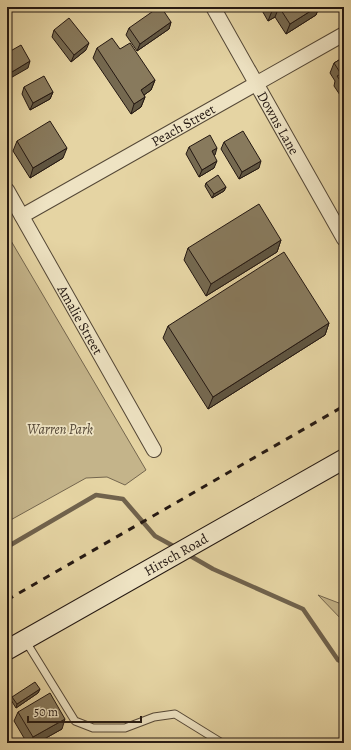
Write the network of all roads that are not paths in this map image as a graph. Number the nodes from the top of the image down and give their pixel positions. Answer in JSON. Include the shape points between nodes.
{"nodes":[{"id":1,"x":212,"y":7,"type":"edge"},
{"id":2,"x":344,"y":34,"type":"edge"},
{"id":3,"x":256,"y":84,"type":"junction"},
{"id":4,"x":7,"y":190,"type":"edge"},
{"id":5,"x":22,"y":216,"type":"junction"},
{"id":6,"x":344,"y":239,"type":"edge"},
{"id":7,"x":154,"y":450,"type":"dead end"},
{"id":8,"x":344,"y":459,"type":"edge"},
{"id":9,"x":25,"y":640,"type":"junction"},
{"id":10,"x":7,"y":650,"type":"edge"},
{"id":11,"x":222,"y":743,"type":"edge"}],
"edges":[{"from":1,"to":3,"type":"street","name":"Downs Lane"},
{"from":2,"to":3,"type":"street","name":"Peach Street"},
{"from":3,"to":5,"type":"street","name":"Peach Street"},
{"from":3,"to":6,"type":"street","name":"Downs Lane"},
{"from":4,"to":5,"type":"street","name":"Amalie Street"},
{"from":5,"to":7,"type":"street","name":"Amalie Street"},
{"from":8,"to":9,"type":"main road","name":"Hirsch Road"},
{"from":9,"to":10,"type":"main road","name":"Hirsch Road"},
{"from":9,"to":11,"type":"lane","via":[[74,721],[93,728],[125,728],[154,717],[175,714]]}]}
